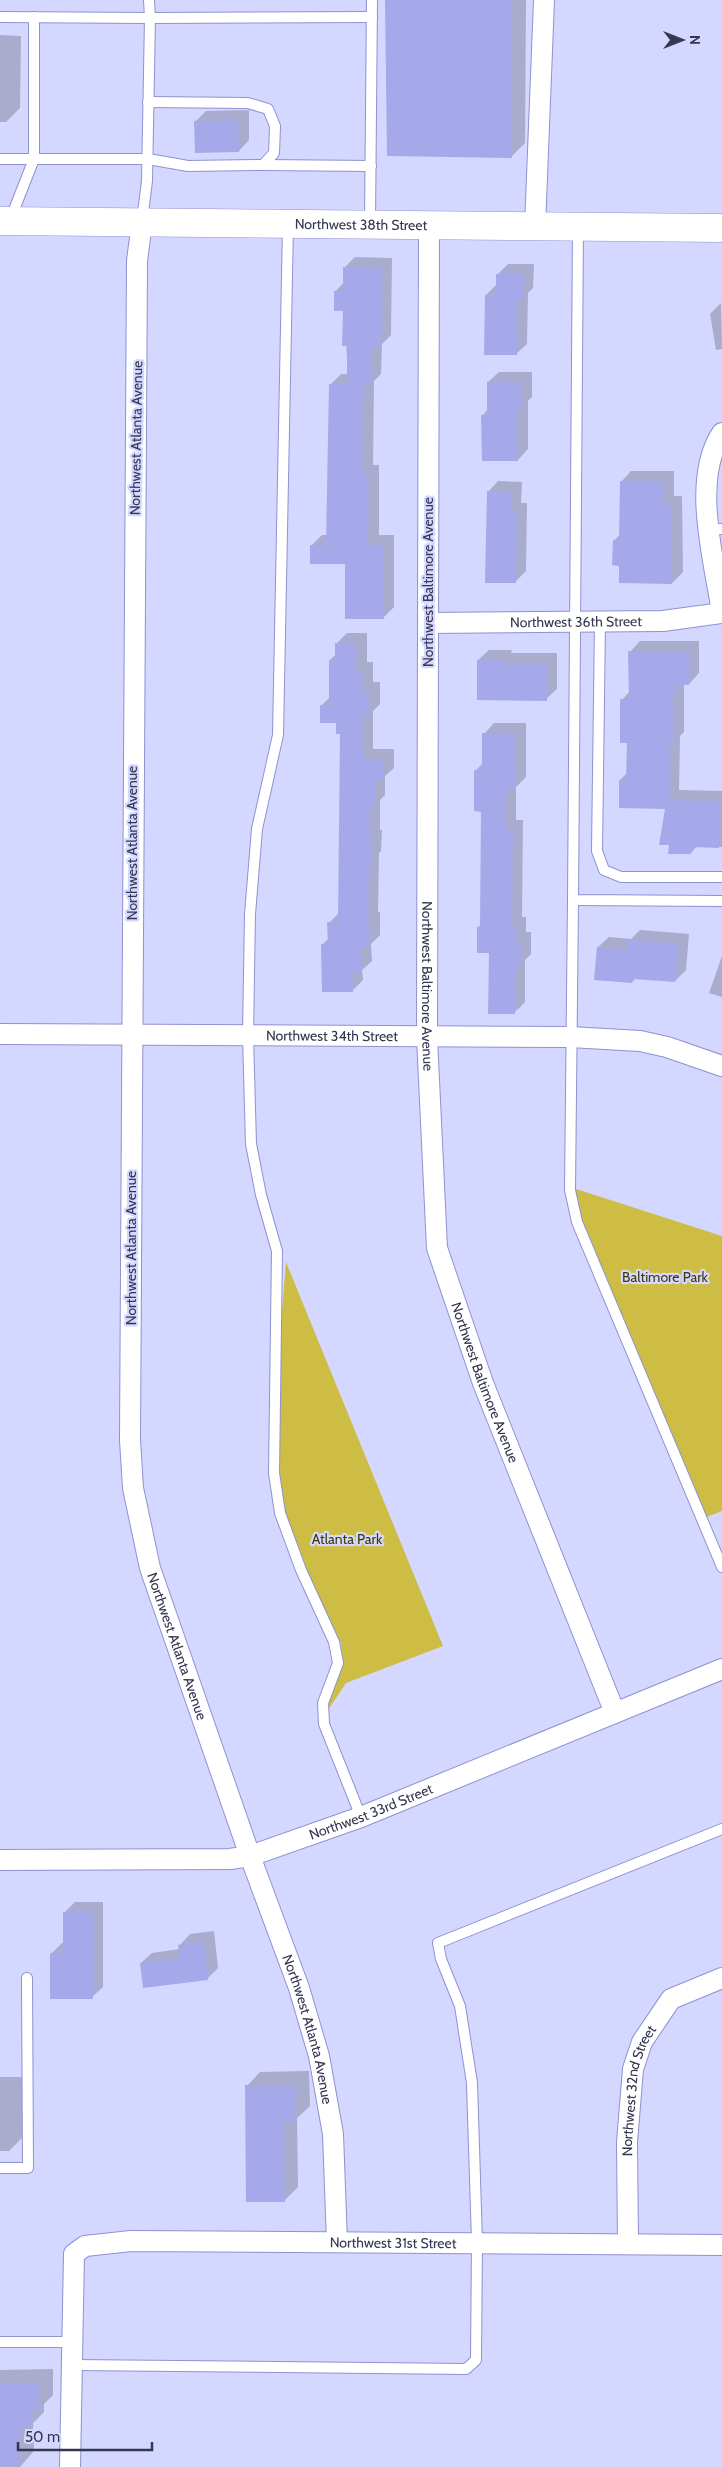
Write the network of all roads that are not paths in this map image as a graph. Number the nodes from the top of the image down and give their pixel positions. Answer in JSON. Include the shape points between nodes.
{"nodes":[{"id":1,"x":149,"y":0,"type":"edge"},
{"id":2,"x":372,"y":0,"type":"edge"},
{"id":3,"x":544,"y":0,"type":"edge"},
{"id":4,"x":0,"y":17,"type":"edge"},
{"id":5,"x":372,"y":17,"type":"junction"},
{"id":6,"x":34,"y":18,"type":"junction"},
{"id":7,"x":150,"y":18,"type":"junction"},
{"id":8,"x":148,"y":102,"type":"junction"},
{"id":9,"x":148,"y":158,"type":"junction"},
{"id":10,"x":0,"y":159,"type":"edge"},
{"id":11,"x":34,"y":159,"type":"junction"},
{"id":12,"x":262,"y":165,"type":"junction"},
{"id":13,"x":371,"y":166,"type":"junction"},
{"id":14,"x":5,"y":221,"type":"edge"},
{"id":15,"x":142,"y":222,"type":"junction"},
{"id":16,"x":288,"y":225,"type":"junction"},
{"id":17,"x":370,"y":226,"type":"junction"},
{"id":18,"x":429,"y":226,"type":"junction"},
{"id":19,"x":535,"y":227,"type":"junction"},
{"id":20,"x":578,"y":227,"type":"junction"},
{"id":21,"x":722,"y":228,"type":"edge"},
{"id":22,"x":722,"y":433,"type":"edge"},
{"id":23,"x":716,"y":529,"type":"edge"},
{"id":24,"x":722,"y":613,"type":"edge"},
{"id":25,"x":575,"y":622,"type":"junction"},
{"id":26,"x":600,"y":622,"type":"junction"},
{"id":27,"x":428,"y":623,"type":"junction"},
{"id":28,"x":722,"y":877,"type":"edge"},
{"id":29,"x":573,"y":900,"type":"junction"},
{"id":30,"x":722,"y":901,"type":"edge"},
{"id":31,"x":0,"y":1034,"type":"edge"},
{"id":32,"x":132,"y":1035,"type":"junction"},
{"id":33,"x":248,"y":1036,"type":"junction"},
{"id":34,"x":570,"y":1037,"type":"junction"},
{"id":35,"x":428,"y":1038,"type":"junction"},
{"id":36,"x":722,"y":1066,"type":"edge"},
{"id":37,"x":722,"y":1567,"type":"edge"},
{"id":38,"x":722,"y":1669,"type":"edge"},
{"id":39,"x":615,"y":1713,"type":"junction"},
{"id":40,"x":361,"y":1817,"type":"junction"},
{"id":41,"x":722,"y":1829,"type":"edge"},
{"id":42,"x":250,"y":1856,"type":"junction"},
{"id":43,"x":0,"y":1860,"type":"edge"},
{"id":44,"x":27,"y":1978,"type":"dead end"},
{"id":45,"x":722,"y":1978,"type":"edge"},
{"id":46,"x":0,"y":2168,"type":"edge"},
{"id":47,"x":336,"y":2242,"type":"junction"},
{"id":48,"x":477,"y":2242,"type":"junction"},
{"id":49,"x":628,"y":2244,"type":"junction"},
{"id":50,"x":722,"y":2245,"type":"edge"},
{"id":51,"x":0,"y":2342,"type":"edge"},
{"id":52,"x":72,"y":2342,"type":"junction"},
{"id":53,"x":72,"y":2365,"type":"junction"},
{"id":54,"x":70,"y":2467,"type":"edge"}],
"edges":[{"from":1,"to":7,"type":"lane"},
{"from":2,"to":5,"type":"lane"},
{"from":3,"to":19,"type":"street"},
{"from":4,"to":6,"type":"lane"},
{"from":5,"to":7,"type":"lane"},
{"from":5,"to":13,"type":"lane"},
{"from":6,"to":7,"type":"lane"},
{"from":6,"to":11,"type":"lane"},
{"from":7,"to":8,"type":"lane"},
{"from":8,"to":9,"type":"lane"},
{"from":8,"to":12,"type":"lane","via":[[248,102],[268,109],[275,126],[274,153]]},
{"from":9,"to":11,"type":"lane"},
{"from":9,"to":12,"type":"lane","via":[[188,166]]},
{"from":9,"to":15,"type":"lane"},
{"from":10,"to":11,"type":"lane"},
{"from":11,"to":14,"type":"lane"},
{"from":12,"to":13,"type":"lane"},
{"from":13,"to":17,"type":"lane"},
{"from":14,"to":15,"type":"main road","name":"Northwest 38th Street"},
{"from":15,"to":16,"type":"main road","name":"Northwest 38th Street"},
{"from":15,"to":32,"type":"street","name":"Northwest Atlanta Avenue","via":[[137,261]]},
{"from":16,"to":17,"type":"main road","name":"Northwest 38th Street"},
{"from":16,"to":33,"type":"lane","via":[[278,735],[257,829],[250,914]]},
{"from":17,"to":18,"type":"main road","name":"Northwest 38th Street"},
{"from":18,"to":19,"type":"main road","name":"Northwest 38th Street"},
{"from":18,"to":27,"type":"street","name":"Northwest Baltimore Avenue"},
{"from":19,"to":20,"type":"main road","name":"Northwest 38th Street"},
{"from":20,"to":21,"type":"main road","name":"Northwest 38th Street"},
{"from":20,"to":25,"type":"lane"},
{"from":22,"to":23,"type":"street","via":[[713,446],[708,469],[707,510]]},
{"from":23,"to":24,"type":"street"},
{"from":24,"to":26,"type":"street","name":"Northwest 36th Street","via":[[663,621]]},
{"from":25,"to":26,"type":"street","name":"Northwest 36th Street"},
{"from":25,"to":27,"type":"street","name":"Northwest 36th Street"},
{"from":25,"to":29,"type":"lane"},
{"from":26,"to":28,"type":"lane","via":[[597,851],[604,870],[621,877]]},
{"from":27,"to":35,"type":"street","name":"Northwest Baltimore Avenue"},
{"from":29,"to":30,"type":"lane"},
{"from":29,"to":34,"type":"lane"},
{"from":31,"to":32,"type":"street","name":"Northwest 34th Street"},
{"from":32,"to":33,"type":"street","name":"Northwest 34th Street"},
{"from":32,"to":42,"type":"street","name":"Northwest Atlanta Avenue","via":[[130,1440],[134,1488],[150,1568]]},
{"from":33,"to":35,"type":"street","name":"Northwest 34th Street"},
{"from":33,"to":40,"type":"lane","via":[[251,1144],[277,1251],[274,1473],[280,1513],[334,1642],[338,1664],[322,1703],[324,1724]]},
{"from":34,"to":35,"type":"street","name":"Northwest 34th Street"},
{"from":34,"to":36,"type":"street","name":"Northwest 34th Street","via":[[640,1041]]},
{"from":34,"to":37,"type":"lane","via":[[570,1190],[577,1222]]},
{"from":35,"to":39,"type":"street","name":"Northwest Baltimore Avenue","via":[[437,1248],[483,1383]]},
{"from":38,"to":39,"type":"street","name":"Northwest 33rd Street"},
{"from":39,"to":40,"type":"street","name":"Northwest 33rd Street"},
{"from":40,"to":42,"type":"street","name":"Northwest 33rd Street"},
{"from":41,"to":48,"type":"lane","via":[[438,1943],[460,2006],[472,2083]]},
{"from":42,"to":43,"type":"street","name":"Northwest 33rd Street","via":[[230,1859]]},
{"from":42,"to":47,"type":"street","name":"Northwest Atlanta Avenue","via":[[299,1988],[319,2056],[333,2134]]},
{"from":44,"to":46,"type":"lane","via":[[28,2168]]},
{"from":45,"to":49,"type":"street","name":"Northwest 32nd Street","via":[[671,1999],[642,2042],[633,2069],[627,2142]]},
{"from":47,"to":48,"type":"street","name":"Northwest 31st Street"},
{"from":47,"to":52,"type":"street","name":"Northwest 31st Street","via":[[131,2241],[85,2246],[74,2254]]},
{"from":48,"to":49,"type":"street","name":"Northwest 31st Street"},
{"from":48,"to":53,"type":"lane","via":[[476,2360],[466,2369]]},
{"from":49,"to":50,"type":"street","name":"Northwest 31st Street"},
{"from":51,"to":52,"type":"lane"},
{"from":52,"to":53,"type":"street"},
{"from":53,"to":54,"type":"street"}]}
